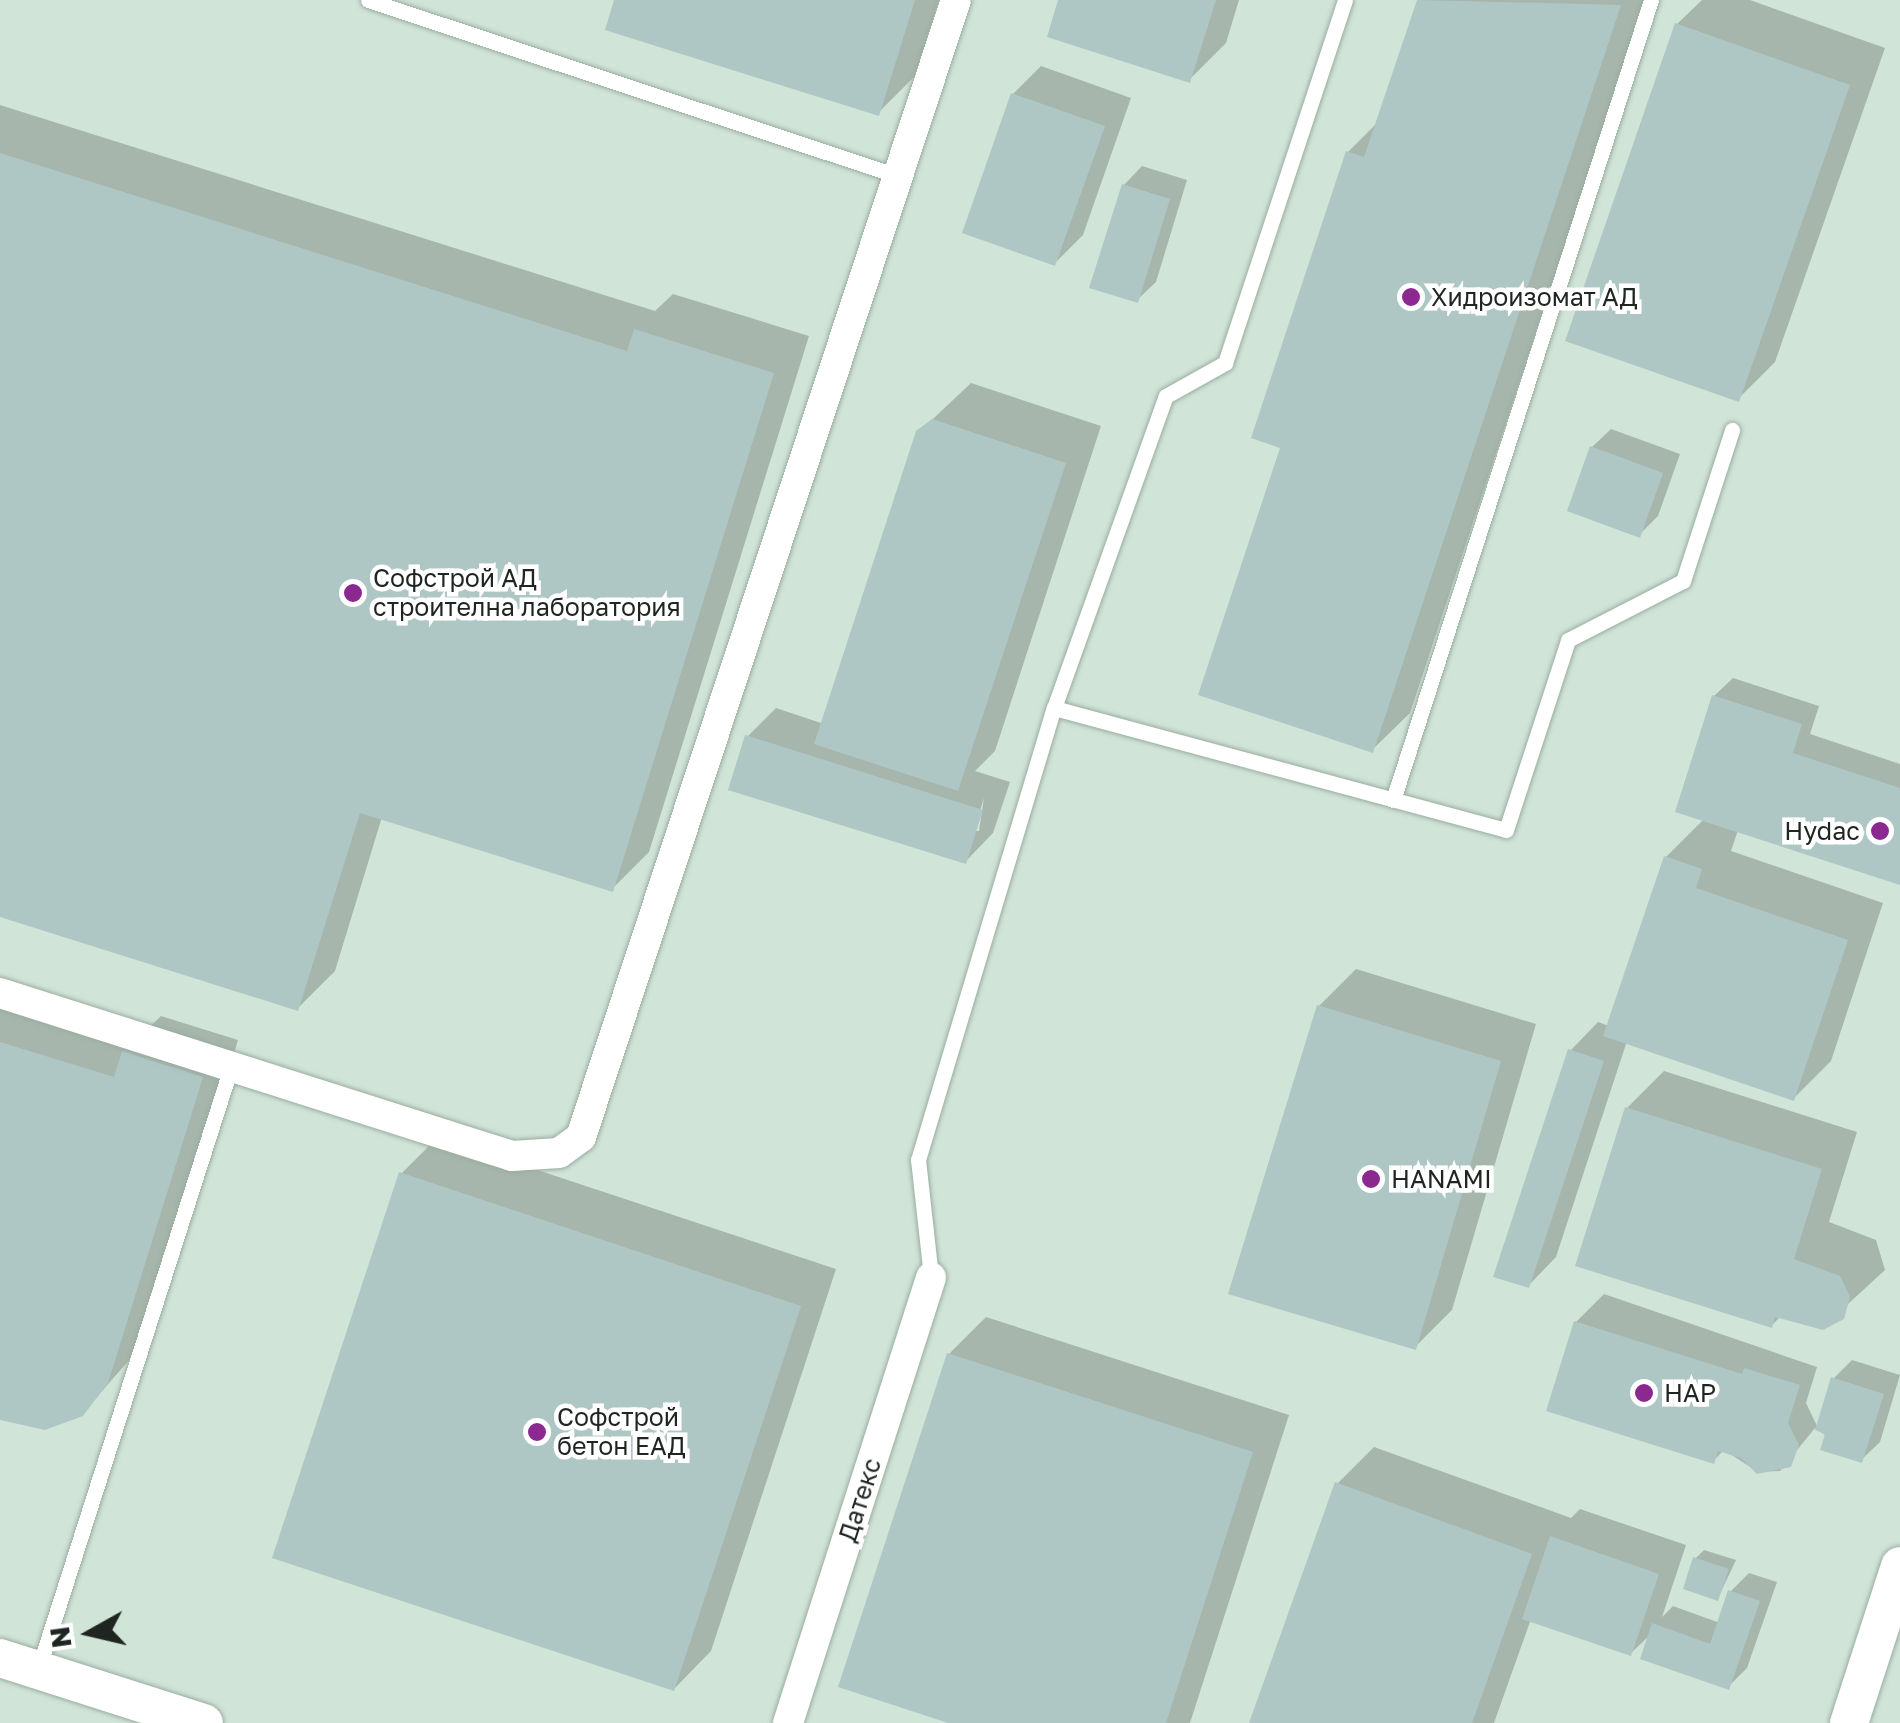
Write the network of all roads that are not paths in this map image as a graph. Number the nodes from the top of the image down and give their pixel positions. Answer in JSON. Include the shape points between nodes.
{"nodes":[{"id":1,"x":368,"y":0,"type":"edge"},
{"id":2,"x":956,"y":0,"type":"edge"},
{"id":3,"x":1345,"y":0,"type":"edge"},
{"id":4,"x":1651,"y":0,"type":"edge"},
{"id":5,"x":898,"y":176,"type":"junction"},
{"id":6,"x":1732,"y":430,"type":"dead end"},
{"id":7,"x":1054,"y":708,"type":"junction"},
{"id":8,"x":1394,"y":800,"type":"junction"},
{"id":9,"x":0,"y":994,"type":"edge"},
{"id":10,"x":232,"y":1064,"type":"junction"},
{"id":11,"x":932,"y":1277,"type":"joint"},
{"id":12,"x":1900,"y":1566,"type":"edge"},
{"id":13,"x":0,"y":1658,"type":"edge"},
{"id":14,"x":38,"y":1670,"type":"junction"},
{"id":15,"x":204,"y":1723,"type":"edge"},
{"id":16,"x":788,"y":1723,"type":"edge"},
{"id":17,"x":1849,"y":1723,"type":"edge"}],
"edges":[{"from":1,"to":5,"type":"lane"},
{"from":2,"to":5,"type":"street"},
{"from":3,"to":7,"type":"lane","via":[[1225,362],[1166,396]]},
{"from":4,"to":8,"type":"lane"},
{"from":5,"to":10,"type":"street","via":[[581,1137],[559,1153],[512,1156]]},
{"from":6,"to":8,"type":"lane","via":[[1683,581],[1568,640],[1506,830]]},
{"from":7,"to":8,"type":"lane"},
{"from":7,"to":11,"type":"lane","via":[[918,1160]]},
{"from":9,"to":10,"type":"street"},
{"from":10,"to":14,"type":"lane"},
{"from":11,"to":16,"type":"street","name":"Датекс"},
{"from":12,"to":17,"type":"street"},
{"from":13,"to":14,"type":"street"},
{"from":14,"to":15,"type":"street"}]}
